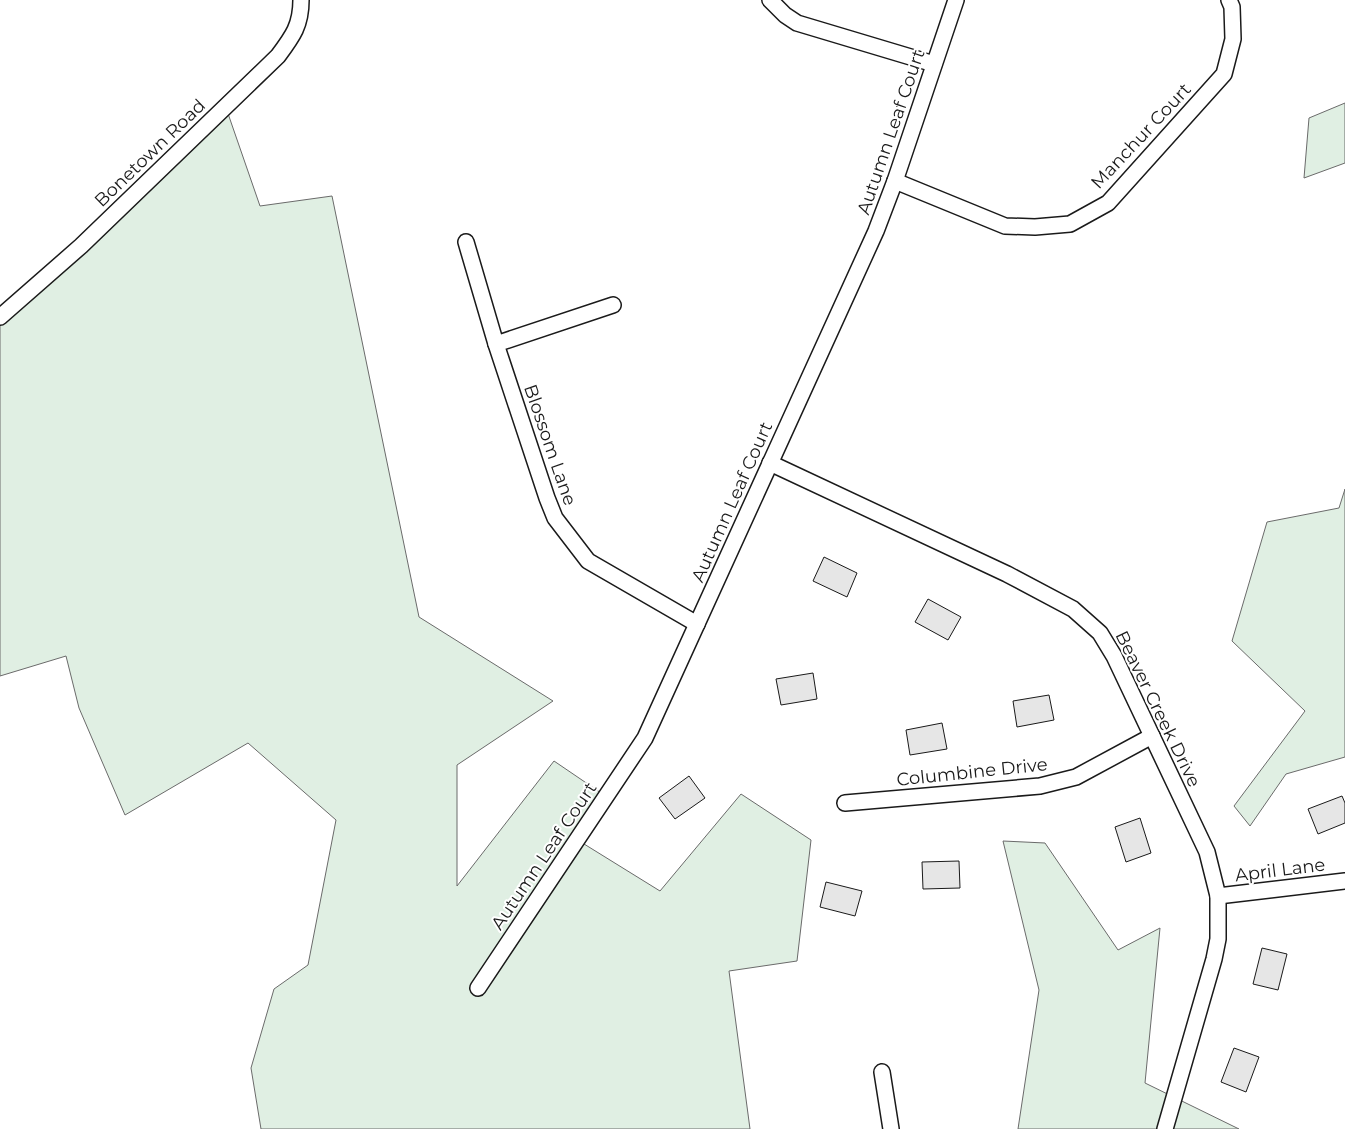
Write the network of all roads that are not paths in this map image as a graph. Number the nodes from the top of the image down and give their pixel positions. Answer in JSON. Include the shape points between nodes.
{"nodes":[{"id":1,"x":301,"y":0,"type":"edge"},
{"id":2,"x":770,"y":0,"type":"edge"},
{"id":3,"x":956,"y":0,"type":"edge"},
{"id":4,"x":1228,"y":0,"type":"edge"},
{"id":5,"x":934,"y":64,"type":"junction"},
{"id":6,"x":896,"y":181,"type":"junction"},
{"id":7,"x":466,"y":242,"type":"dead end"},
{"id":8,"x":613,"y":305,"type":"dead end"},
{"id":9,"x":0,"y":317,"type":"edge"},
{"id":10,"x":496,"y":344,"type":"junction"},
{"id":11,"x":770,"y":463,"type":"junction"},
{"id":12,"x":697,"y":624,"type":"junction"},
{"id":13,"x":1152,"y":736,"type":"junction"},
{"id":14,"x":845,"y":803,"type":"dead end"},
{"id":15,"x":1345,"y":882,"type":"edge"},
{"id":16,"x":1218,"y":896,"type":"junction"},
{"id":17,"x":478,"y":988,"type":"dead end"},
{"id":18,"x":882,"y":1072,"type":"dead end"},
{"id":19,"x":891,"y":1129,"type":"edge"},
{"id":20,"x":1165,"y":1129,"type":"edge"}],
"edges":[{"from":1,"to":9,"type":"street","name":"Bonetown Road","via":[[296,32],[278,56],[81,246]]},
{"from":2,"to":5,"type":"street","via":[[797,23]]},
{"from":3,"to":5,"type":"street","name":"Autumn Leaf Court"},
{"from":4,"to":6,"type":"street","name":"Manchur Court","via":[[1232,7],[1234,39],[1224,74],[1108,203],[1070,224],[1005,226]]},
{"from":5,"to":6,"type":"street","name":"Autumn Leaf Court"},
{"from":6,"to":11,"type":"street","name":"Autumn Leaf Court","via":[[876,232]]},
{"from":7,"to":10,"type":"street","name":"Blossom Lane"},
{"from":8,"to":10,"type":"street"},
{"from":10,"to":12,"type":"street","name":"Blossom Lane","via":[[556,518],[588,561]]},
{"from":11,"to":12,"type":"street","name":"Autumn Leaf Court"},
{"from":11,"to":13,"type":"street","name":"Beaver Creek Drive","via":[[1007,574],[1073,609],[1100,633]]},
{"from":12,"to":17,"type":"street","name":"Autumn Leaf Court","via":[[645,738]]},
{"from":13,"to":14,"type":"street","name":"Columbine Drive","via":[[1076,777],[1040,786]]},
{"from":13,"to":16,"type":"street","name":"Beaver Creek Drive","via":[[1207,852]]},
{"from":15,"to":16,"type":"street","name":"April Lane"},
{"from":16,"to":20,"type":"street","name":"Beaver Creek Drive","via":[[1218,939],[1214,959]]},
{"from":18,"to":19,"type":"street"}]}
